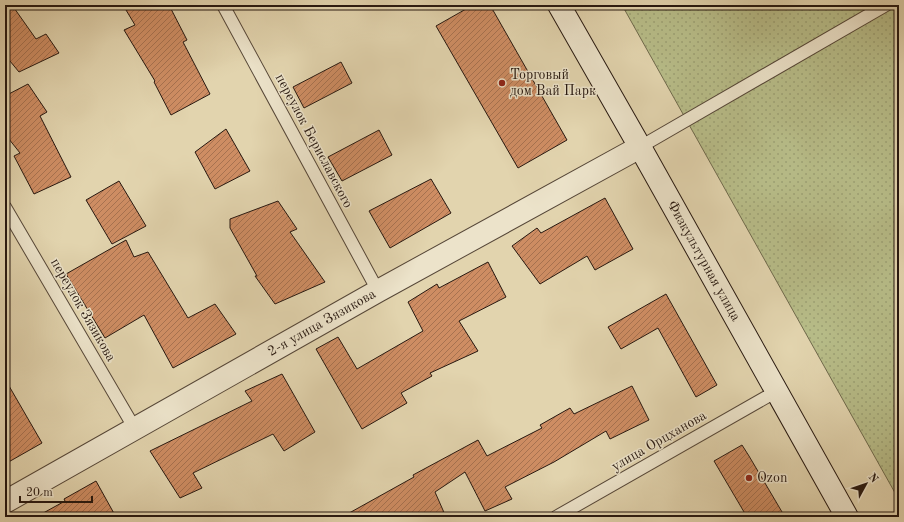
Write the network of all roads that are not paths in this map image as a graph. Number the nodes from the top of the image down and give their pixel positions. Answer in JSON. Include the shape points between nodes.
{"nodes":[{"id":1,"x":223,"y":5,"type":"edge"},
{"id":2,"x":559,"y":5,"type":"edge"},
{"id":3,"x":886,"y":5,"type":"edge"},
{"id":4,"x":640,"y":147,"type":"junction"},
{"id":5,"x":5,"y":206,"type":"edge"},
{"id":6,"x":378,"y":291,"type":"junction"},
{"id":7,"x":777,"y":391,"type":"junction"},
{"id":8,"x":135,"y":429,"type":"junction"},
{"id":9,"x":5,"y":502,"type":"edge"},
{"id":10,"x":556,"y":517,"type":"edge"},
{"id":11,"x":847,"y":517,"type":"edge"}],
"edges":[{"from":1,"to":6,"type":"lane","name":"переулок Бериславского"},
{"from":2,"to":4,"type":"street","name":"Физкультурная улица"},
{"from":3,"to":4,"type":"lane"},
{"from":4,"to":6,"type":"street","name":"2-я улица Зязикова"},
{"from":4,"to":7,"type":"street","name":"Физкультурная улица"},
{"from":5,"to":8,"type":"lane","name":"переулок Зязикова"},
{"from":6,"to":8,"type":"street","name":"2-я улица Зязикова"},
{"from":7,"to":10,"type":"lane","name":"улица Орцханова"},
{"from":7,"to":11,"type":"street","name":"Физкультурная улица"},
{"from":8,"to":9,"type":"street","name":"2-я улица Зязикова"}]}
